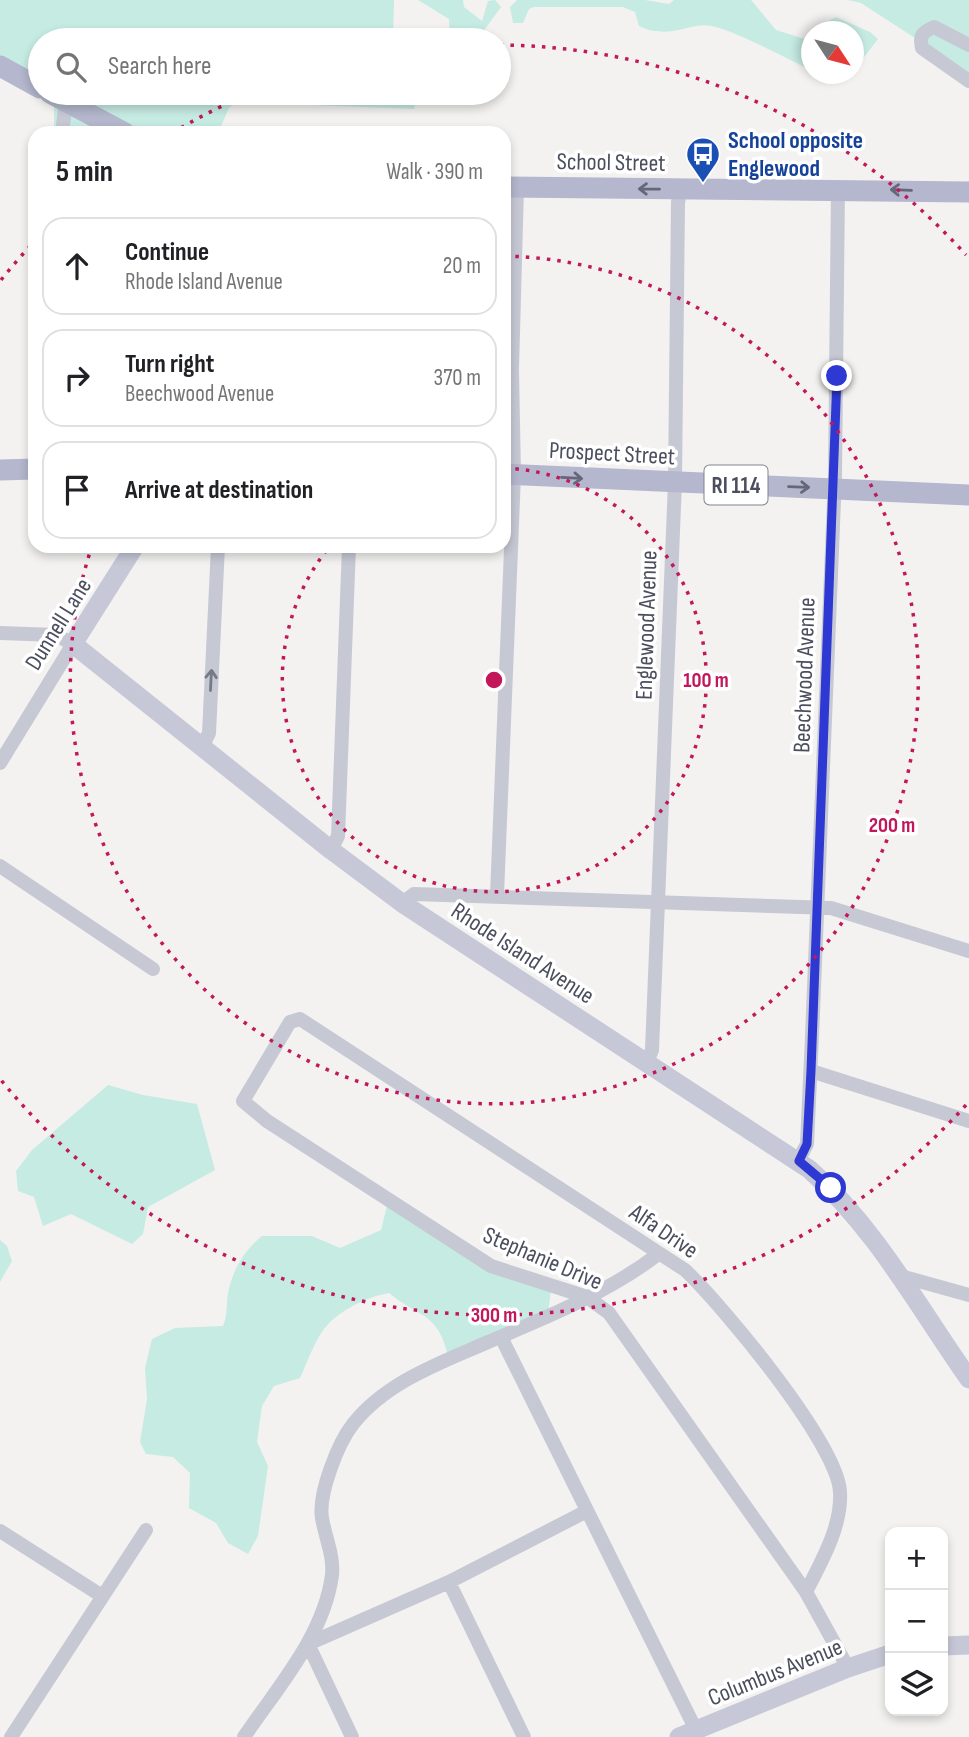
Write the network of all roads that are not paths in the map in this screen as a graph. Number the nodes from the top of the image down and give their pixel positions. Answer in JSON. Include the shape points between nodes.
{"nodes":[{"id":1,"x":969,"y":45,"type":"edge"},
{"id":2,"x":0,"y":66,"type":"edge"},
{"id":3,"x":28,"y":81,"type":"edge"},
{"id":4,"x":969,"y":81,"type":"edge"},
{"id":5,"x":59,"y":105,"type":"edge"},
{"id":6,"x":73,"y":105,"type":"edge"},
{"id":7,"x":61,"y":126,"type":"edge"},
{"id":8,"x":112,"y":126,"type":"edge"},
{"id":9,"x":511,"y":187,"type":"edge"},
{"id":10,"x":838,"y":188,"type":"junction"},
{"id":11,"x":681,"y":190,"type":"junction"},
{"id":12,"x":969,"y":192,"type":"edge"},
{"id":13,"x":511,"y":405,"type":"edge"},
{"id":14,"x":28,"y":469,"type":"edge"},
{"id":15,"x":0,"y":470,"type":"edge"},
{"id":16,"x":511,"y":475,"type":"edge"},
{"id":17,"x":675,"y":482,"type":"junction"},
{"id":18,"x":834,"y":488,"type":"junction"},
{"id":19,"x":969,"y":495,"type":"edge"},
{"id":20,"x":131,"y":553,"type":"edge"},
{"id":21,"x":218,"y":553,"type":"edge"},
{"id":22,"x":349,"y":553,"type":"edge"},
{"id":23,"x":507,"y":553,"type":"edge"},
{"id":24,"x":0,"y":633,"type":"edge"},
{"id":25,"x":73,"y":644,"type":"junction"},
{"id":26,"x":202,"y":747,"type":"junction"},
{"id":27,"x":0,"y":763,"type":"edge"},
{"id":28,"x":331,"y":850,"type":"junction"},
{"id":29,"x":0,"y":866,"type":"edge"},
{"id":30,"x":496,"y":895,"type":"junction"},
{"id":31,"x":658,"y":902,"type":"junction"},
{"id":32,"x":402,"y":903,"type":"junction"},
{"id":33,"x":817,"y":908,"type":"junction"},
{"id":34,"x":969,"y":951,"type":"edge"},
{"id":35,"x":153,"y":969,"type":"dead end"},
{"id":36,"x":647,"y":1062,"type":"junction"},
{"id":37,"x":811,"y":1071,"type":"junction"},
{"id":38,"x":243,"y":1101,"type":"joint"},
{"id":39,"x":969,"y":1121,"type":"edge"},
{"id":40,"x":799,"y":1161,"type":"junction"},
{"id":41,"x":657,"y":1255,"type":"junction"},
{"id":42,"x":897,"y":1275,"type":"junction"},
{"id":43,"x":969,"y":1295,"type":"edge"},
{"id":44,"x":587,"y":1297,"type":"junction"},
{"id":45,"x":501,"y":1337,"type":"junction"},
{"id":46,"x":969,"y":1379,"type":"edge"},
{"id":47,"x":587,"y":1511,"type":"junction"},
{"id":48,"x":145,"y":1530,"type":"dead end"},
{"id":49,"x":0,"y":1531,"type":"edge"},
{"id":50,"x":449,"y":1582,"type":"junction"},
{"id":51,"x":806,"y":1592,"type":"junction"},
{"id":52,"x":102,"y":1596,"type":"junction"},
{"id":53,"x":307,"y":1644,"type":"junction"},
{"id":54,"x":969,"y":1645,"type":"edge"},
{"id":55,"x":948,"y":1646,"type":"edge"},
{"id":56,"x":885,"y":1656,"type":"edge"},
{"id":57,"x":848,"y":1668,"type":"junction"},
{"id":58,"x":687,"y":1734,"type":"edge"},
{"id":59,"x":12,"y":1737,"type":"edge"},
{"id":60,"x":244,"y":1737,"type":"edge"},
{"id":61,"x":352,"y":1737,"type":"edge"},
{"id":62,"x":524,"y":1737,"type":"edge"}],
"edges":[{"from":1,"to":4,"type":"street","via":[[934,27],[923,32],[922,48]]},
{"from":2,"to":3,"type":"main road"},
{"from":5,"to":7,"type":"street"},
{"from":6,"to":8,"type":"main road"},
{"from":11,"to":9,"type":"main road","name":"School Street","one_way":true},
{"from":9,"to":13,"type":"street"},
{"from":10,"to":11,"type":"main road","name":"School Street"},
{"from":12,"to":10,"type":"main road","name":"School Street","one_way":true},
{"from":10,"to":18,"type":"street","name":"Beechwood Avenue"},
{"from":11,"to":17,"type":"street","name":"Englewood Avenue"},
{"from":14,"to":15,"type":"main road"},
{"from":16,"to":17,"type":"main road","name":"Prospect Street","number":"RI 114","one_way":true},
{"from":17,"to":18,"type":"main road","name":"Prospect Street","number":"RI 114","one_way":true},
{"from":17,"to":31,"type":"street","name":"Englewood Avenue"},
{"from":18,"to":19,"type":"main road","name":"Prospect Street","number":"RI 114"},
{"from":18,"to":33,"type":"street","name":"Beechwood Avenue"},
{"from":20,"to":25,"type":"street","name":"Dunnell Lane"},
{"from":26,"to":21,"type":"street","one_way":true,"via":[[209,733]]},
{"from":22,"to":28,"type":"street","via":[[338,836]]},
{"from":23,"to":30,"type":"street"},
{"from":24,"to":25,"type":"street","name":"Rhode Island Avenue","via":[[56,635]]},
{"from":25,"to":26,"type":"street","name":"Rhode Island Avenue"},
{"from":25,"to":27,"type":"street","name":"Dunnell Lane"},
{"from":26,"to":28,"type":"street","name":"Rhode Island Avenue"},
{"from":28,"to":32,"type":"street","name":"Rhode Island Avenue"},
{"from":29,"to":35,"type":"street"},
{"from":30,"to":31,"type":"street"},
{"from":30,"to":32,"type":"street","via":[[414,894]]},
{"from":31,"to":33,"type":"street"},
{"from":31,"to":36,"type":"street","name":"Englewood Avenue","via":[[652,1050]]},
{"from":32,"to":36,"type":"street","name":"Rhode Island Avenue"},
{"from":33,"to":34,"type":"street","via":[[831,908]]},
{"from":33,"to":37,"type":"street","name":"Beechwood Avenue"},
{"from":36,"to":40,"type":"street","name":"Rhode Island Avenue"},
{"from":37,"to":39,"type":"street"},
{"from":37,"to":40,"type":"street","name":"Beechwood Avenue","via":[[807,1144]]},
{"from":38,"to":41,"type":"street","name":"Alfa Drive","via":[[290,1022],[300,1019]]},
{"from":38,"to":44,"type":"street","name":"Stephanie Drive","via":[[491,1266]]},
{"from":40,"to":42,"type":"street","name":"Rhode Island Avenue","via":[[831,1188]]},
{"from":41,"to":44,"type":"street"},
{"from":41,"to":51,"type":"street","name":"Alfa Drive","via":[[685,1270],[711,1295],[757,1351],[835,1469],[840,1491],[833,1533]]},
{"from":42,"to":43,"type":"street"},
{"from":42,"to":46,"type":"street","name":"Rhode Island Avenue"},
{"from":44,"to":45,"type":"street"},
{"from":44,"to":51,"type":"street","name":"Stephanie Drive","via":[[621,1326]]},
{"from":45,"to":47,"type":"street"},
{"from":45,"to":53,"type":"street","via":[[427,1368],[352,1425],[337,1452],[322,1501],[332,1574]]},
{"from":47,"to":50,"type":"street"},
{"from":47,"to":58,"type":"street"},
{"from":48,"to":52,"type":"street"},
{"from":49,"to":52,"type":"street"},
{"from":50,"to":53,"type":"street"},
{"from":50,"to":62,"type":"street"},
{"from":51,"to":57,"type":"street","name":"Stephanie Drive"},
{"from":52,"to":59,"type":"street"},
{"from":53,"to":60,"type":"street"},
{"from":53,"to":61,"type":"street"},
{"from":54,"to":55,"type":"street"},
{"from":56,"to":57,"type":"street","name":"Columbus Avenue"},
{"from":57,"to":58,"type":"street","name":"Columbus Avenue"}]}
